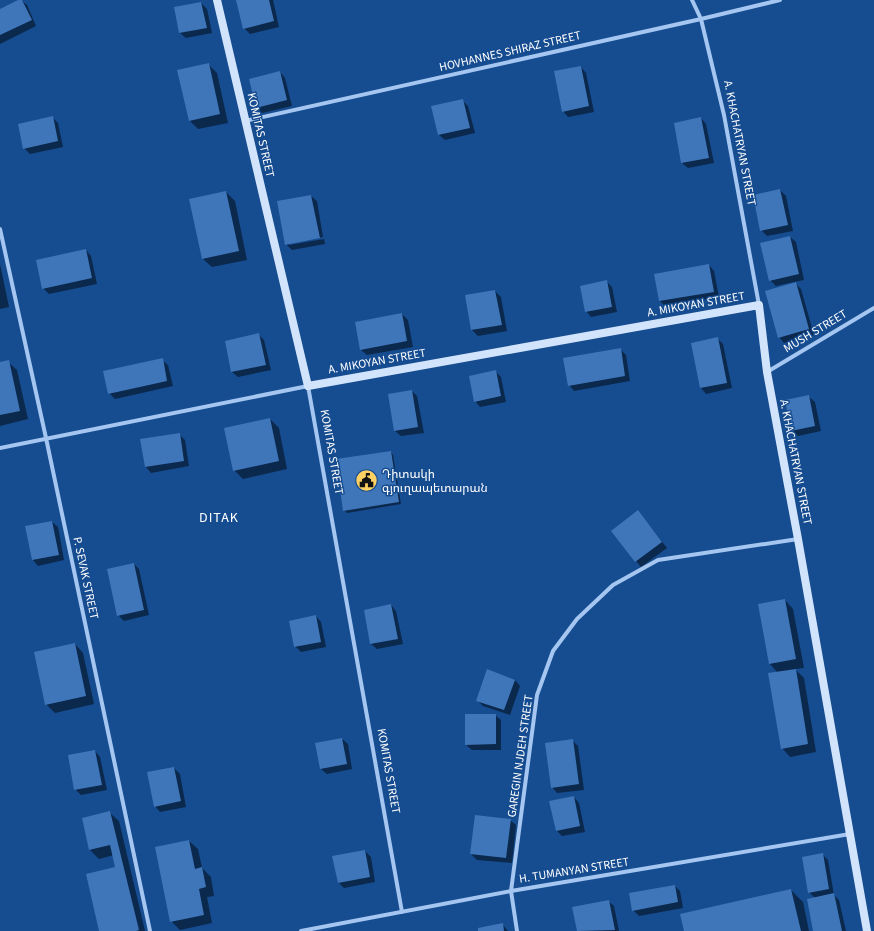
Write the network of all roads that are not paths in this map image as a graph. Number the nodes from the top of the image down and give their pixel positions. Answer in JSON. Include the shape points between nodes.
{"nodes":[{"id":1,"x":217,"y":0,"type":"edge"},
{"id":2,"x":692,"y":0,"type":"edge"},
{"id":3,"x":780,"y":0,"type":"edge"},
{"id":4,"x":701,"y":19,"type":"junction"},
{"id":5,"x":245,"y":121,"type":"junction"},
{"id":6,"x":0,"y":229,"type":"edge"},
{"id":7,"x":759,"y":305,"type":"junction"},
{"id":8,"x":874,"y":308,"type":"edge"},
{"id":9,"x":767,"y":372,"type":"junction"},
{"id":10,"x":308,"y":386,"type":"junction"},
{"id":11,"x":46,"y":438,"type":"junction"},
{"id":12,"x":0,"y":448,"type":"edge"},
{"id":13,"x":798,"y":539,"type":"junction"},
{"id":14,"x":851,"y":834,"type":"junction"},
{"id":15,"x":511,"y":891,"type":"junction"},
{"id":16,"x":402,"y":912,"type":"junction"},
{"id":17,"x":150,"y":931,"type":"edge"},
{"id":18,"x":301,"y":931,"type":"edge"},
{"id":19,"x":518,"y":931,"type":"edge"},
{"id":20,"x":868,"y":931,"type":"edge"}],
"edges":[{"from":1,"to":5,"type":"main road","name":"KOMITAS STREET"},
{"from":2,"to":4,"type":"street","name":"A. KHACHATRYAN STREET"},
{"from":3,"to":4,"type":"street","name":"HOVHANNES SHIRAZ STREET"},
{"from":4,"to":5,"type":"street","name":"HOVHANNES SHIRAZ STREET"},
{"from":4,"to":7,"type":"street","name":"A. KHACHATRYAN STREET","via":[[724,116]]},
{"from":5,"to":10,"type":"main road","name":"KOMITAS STREET"},
{"from":6,"to":11,"type":"street","name":"P. SEVAK STREET"},
{"from":7,"to":9,"type":"main road","name":"A. KHACHATRYAN STREET"},
{"from":7,"to":10,"type":"main road","name":"A. MIKOYAN STREET"},
{"from":8,"to":9,"type":"street","name":"MUSH STREET"},
{"from":9,"to":13,"type":"main road","name":"A. KHACHATRYAN STREET"},
{"from":10,"to":11,"type":"street","name":"A. MIKOYAN STREET"},
{"from":10,"to":16,"type":"street","name":"KOMITAS STREET"},
{"from":11,"to":12,"type":"street","name":"A. MIKOYAN STREET"},
{"from":11,"to":17,"type":"street","name":"P. SEVAK STREET"},
{"from":13,"to":14,"type":"main road","name":"A. KHACHATRYAN STREET"},
{"from":13,"to":15,"type":"street","name":"GAREGIN NJDEH STREET","via":[[658,560],[613,585],[577,619],[553,651],[537,695]]},
{"from":14,"to":15,"type":"street","name":"H. TUMANYAN STREET"},
{"from":14,"to":20,"type":"main road","name":"A. KHACHATRYAN STREET"},
{"from":15,"to":16,"type":"street","name":"H. TUMANYAN STREET"},
{"from":15,"to":19,"type":"street","name":"GAREGIN NJDEH STREET"},
{"from":16,"to":18,"type":"street","name":"H. TUMANYAN STREET"}]}
